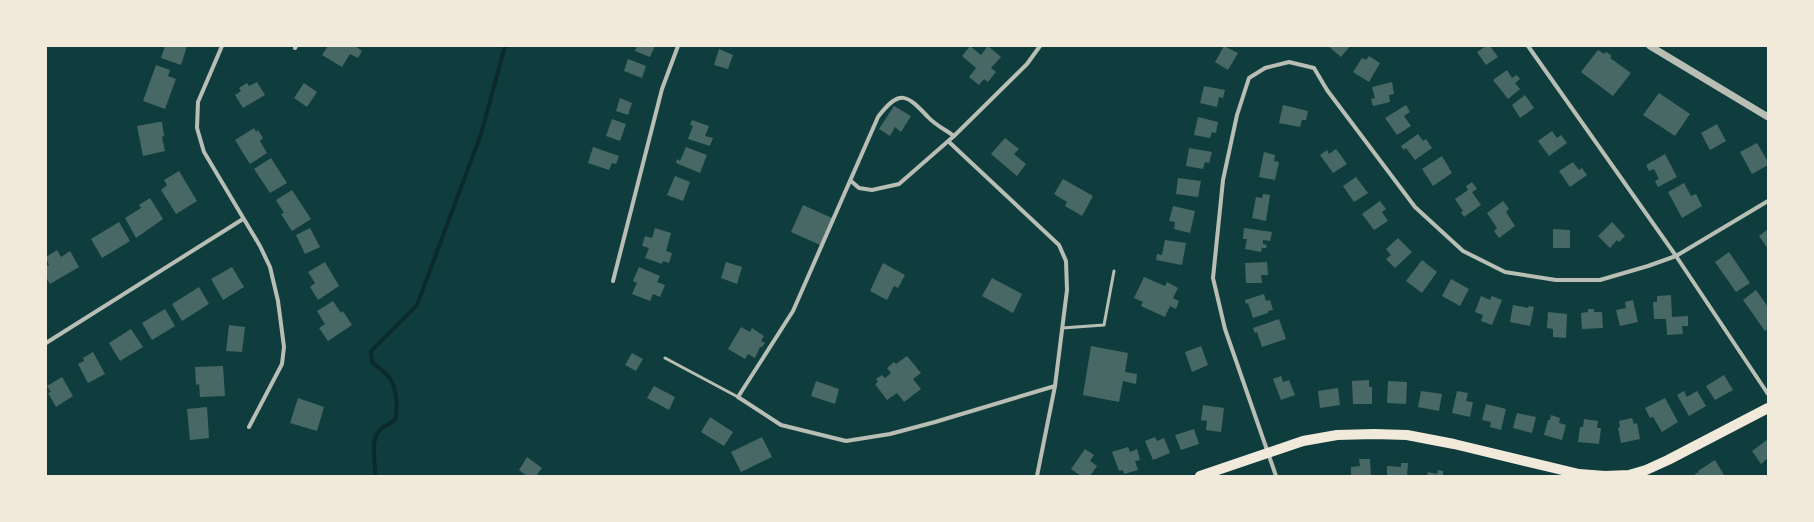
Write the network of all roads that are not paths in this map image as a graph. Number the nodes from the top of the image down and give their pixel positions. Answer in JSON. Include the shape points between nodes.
{"nodes":[{"id":1,"x":222,"y":46,"type":"edge"},
{"id":2,"x":678,"y":46,"type":"edge"},
{"id":3,"x":1040,"y":46,"type":"edge"},
{"id":4,"x":1528,"y":46,"type":"edge"},
{"id":5,"x":1650,"y":46,"type":"edge"},
{"id":6,"x":1768,"y":117,"type":"edge"},
{"id":7,"x":954,"y":136,"type":"junction"},
{"id":8,"x":948,"y":141,"type":"junction"},
{"id":9,"x":851,"y":181,"type":"junction"},
{"id":10,"x":1768,"y":201,"type":"edge"},
{"id":11,"x":243,"y":219,"type":"junction"},
{"id":12,"x":1676,"y":256,"type":"junction"},
{"id":13,"x":1114,"y":271,"type":"dead end"},
{"id":14,"x":613,"y":281,"type":"dead end"},
{"id":15,"x":1062,"y":328,"type":"junction"},
{"id":16,"x":46,"y":343,"type":"edge"},
{"id":17,"x":665,"y":358,"type":"dead end"},
{"id":18,"x":1055,"y":386,"type":"junction"},
{"id":19,"x":1768,"y":394,"type":"edge"},
{"id":20,"x":738,"y":397,"type":"junction"},
{"id":21,"x":1768,"y":408,"type":"edge"},
{"id":22,"x":249,"y":427,"type":"dead end"},
{"id":23,"x":1267,"y":453,"type":"junction"},
{"id":24,"x":1629,"y":475,"type":"edge"},
{"id":25,"x":1037,"y":476,"type":"edge"},
{"id":26,"x":1200,"y":476,"type":"edge"},
{"id":27,"x":1276,"y":476,"type":"edge"}],
"edges":[{"from":1,"to":11,"type":"street","via":[[198,102],[197,128],[204,152]]},
{"from":2,"to":14,"type":"street","via":[[662,89]]},
{"from":3,"to":7,"type":"street","via":[[1027,64]]},
{"from":4,"to":12,"type":"street"},
{"from":5,"to":6,"type":"street"},
{"from":7,"to":8,"type":"street"},
{"from":7,"to":9,"type":"street","via":[[929,118],[909,98],[888,104],[878,117]]},
{"from":8,"to":9,"type":"street","via":[[899,184],[872,190],[859,188]]},
{"from":8,"to":15,"type":"street","via":[[1059,245],[1066,261],[1067,290]]},
{"from":9,"to":20,"type":"street","via":[[793,311]]},
{"from":10,"to":12,"type":"street"},
{"from":11,"to":16,"type":"street"},
{"from":11,"to":22,"type":"street","via":[[270,266],[284,347],[282,364]]},
{"from":12,"to":19,"type":"street"},
{"from":12,"to":23,"type":"street","via":[[1600,280],[1556,280],[1506,272],[1463,251],[1415,207],[1327,90],[1314,68],[1289,62],[1265,68],[1249,78],[1237,115],[1223,180],[1213,278],[1225,329]]},
{"from":13,"to":15,"type":"lane","via":[[1104,325]]},
{"from":15,"to":18,"type":"street"},
{"from":17,"to":20,"type":"lane"},
{"from":18,"to":20,"type":"street","via":[[890,434],[846,441],[781,425]]},
{"from":18,"to":25,"type":"street"},
{"from":21,"to":24,"type":"main road","via":[[1668,460]]},
{"from":23,"to":24,"type":"main road","via":[[1302,441],[1337,435],[1380,434],[1454,444],[1579,474]]},
{"from":23,"to":26,"type":"main road"},
{"from":23,"to":27,"type":"street"}]}
